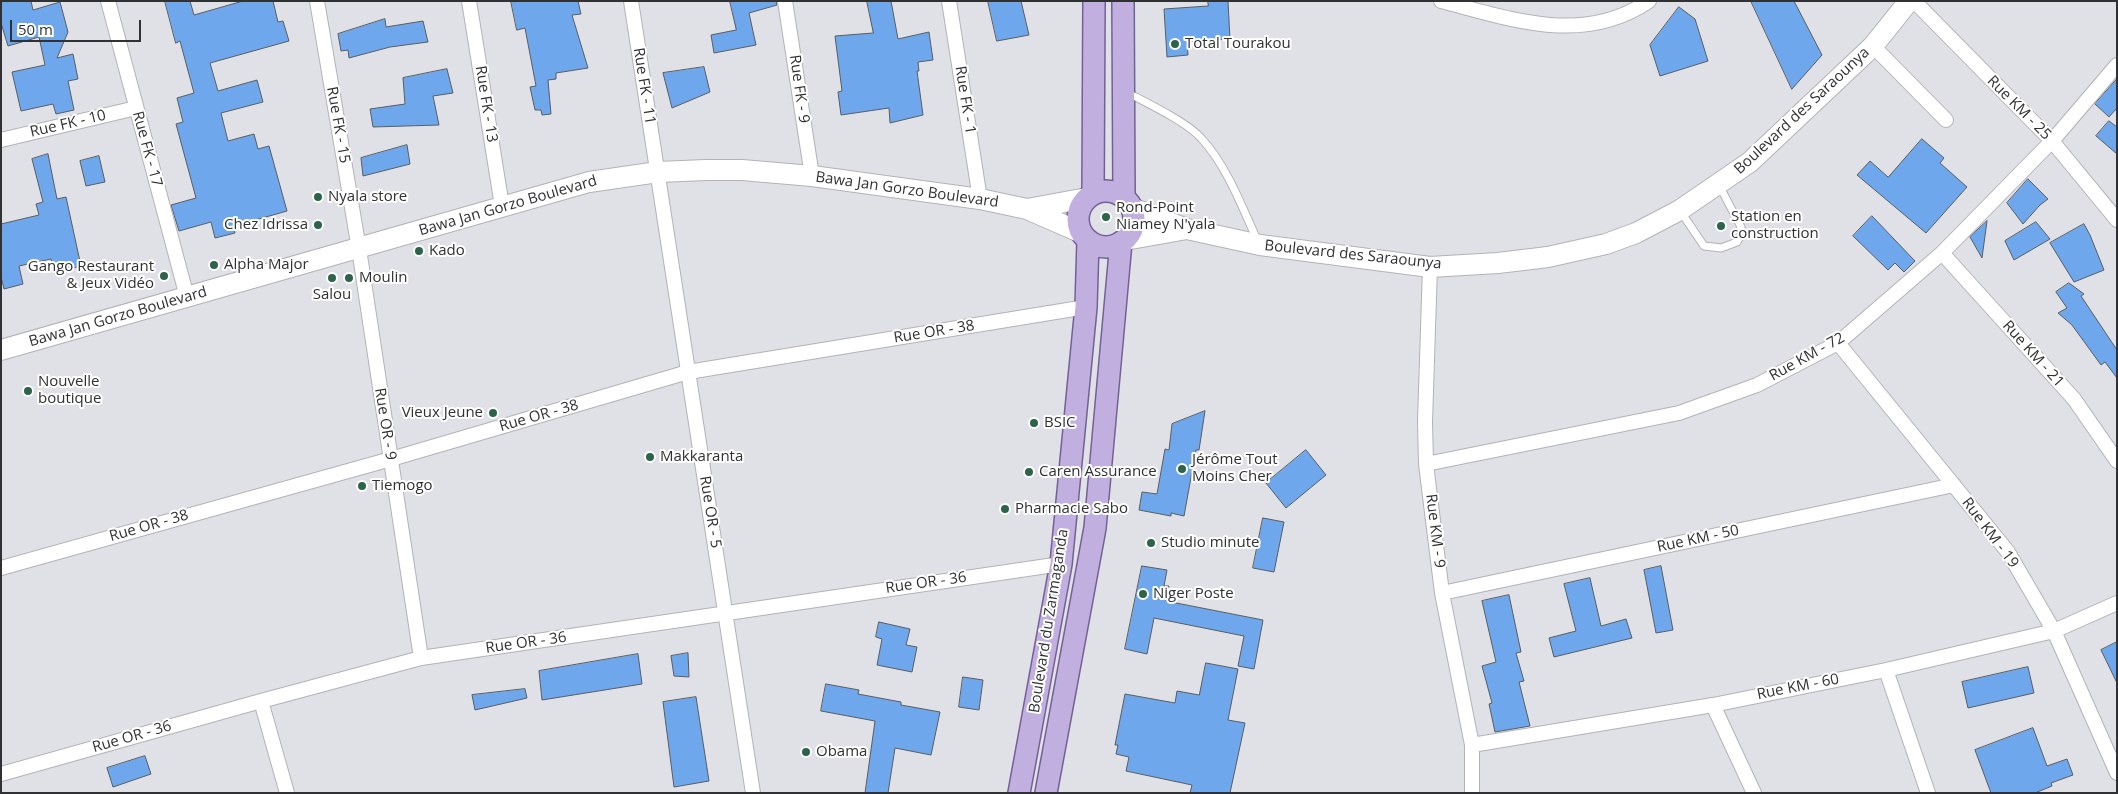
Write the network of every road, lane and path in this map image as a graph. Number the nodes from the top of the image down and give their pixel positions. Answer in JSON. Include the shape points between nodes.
{"nodes":[{"id":1,"x":108,"y":1,"type":"edge"},
{"id":2,"x":317,"y":1,"type":"edge"},
{"id":3,"x":469,"y":1,"type":"edge"},
{"id":4,"x":631,"y":1,"type":"edge"},
{"id":5,"x":786,"y":1,"type":"edge"},
{"id":6,"x":949,"y":1,"type":"edge"},
{"id":7,"x":1094,"y":1,"type":"edge"},
{"id":8,"x":1123,"y":1,"type":"edge"},
{"id":9,"x":1441,"y":1,"type":"edge"},
{"id":10,"x":1649,"y":1,"type":"edge"},
{"id":11,"x":1909,"y":1,"type":"edge"},
{"id":12,"x":1914,"y":1,"type":"edge"},
{"id":13,"x":1873,"y":46,"type":"junction"},
{"id":14,"x":2117,"y":65,"type":"edge"},
{"id":15,"x":1124,"y":91,"type":"junction"},
{"id":16,"x":136,"y":108,"type":"junction"},
{"id":17,"x":1946,"y":120,"type":"dead end"},
{"id":18,"x":1,"y":140,"type":"edge"},
{"id":19,"x":2052,"y":141,"type":"junction"},
{"id":20,"x":658,"y":172,"type":"junction"},
{"id":21,"x":812,"y":176,"type":"junction"},
{"id":22,"x":1719,"y":185,"type":"junction"},
{"id":23,"x":1090,"y":196,"type":"junction"},
{"id":24,"x":980,"y":199,"type":"junction"},
{"id":25,"x":1128,"y":202,"type":"junction"},
{"id":26,"x":502,"y":206,"type":"junction"},
{"id":27,"x":1027,"y":209,"type":"junction"},
{"id":28,"x":1680,"y":210,"type":"junction"},
{"id":29,"x":2117,"y":220,"type":"edge"},
{"id":30,"x":1187,"y":230,"type":"junction"},
{"id":31,"x":1085,"y":237,"type":"junction"},
{"id":32,"x":1123,"y":241,"type":"junction"},
{"id":33,"x":1260,"y":245,"type":"junction"},
{"id":34,"x":359,"y":249,"type":"junction"},
{"id":35,"x":1942,"y":253,"type":"junction"},
{"id":36,"x":1430,"y":267,"type":"junction"},
{"id":37,"x":187,"y":297,"type":"junction"},
{"id":38,"x":1086,"y":307,"type":"junction"},
{"id":39,"x":1838,"y":344,"type":"junction"},
{"id":40,"x":1,"y":350,"type":"edge"},
{"id":41,"x":688,"y":372,"type":"junction"},
{"id":42,"x":391,"y":459,"type":"junction"},
{"id":43,"x":2117,"y":461,"type":"edge"},
{"id":44,"x":1426,"y":464,"type":"junction"},
{"id":45,"x":1954,"y":485,"type":"junction"},
{"id":46,"x":1061,"y":564,"type":"junction"},
{"id":47,"x":1,"y":568,"type":"edge"},
{"id":48,"x":1442,"y":593,"type":"junction"},
{"id":49,"x":2117,"y":602,"type":"edge"},
{"id":50,"x":726,"y":613,"type":"junction"},
{"id":51,"x":2054,"y":631,"type":"junction"},
{"id":52,"x":421,"y":658,"type":"junction"},
{"id":53,"x":1886,"y":670,"type":"junction"},
{"id":54,"x":261,"y":701,"type":"junction"},
{"id":55,"x":1713,"y":705,"type":"junction"},
{"id":56,"x":1472,"y":745,"type":"junction"},
{"id":57,"x":2117,"y":773,"type":"edge"},
{"id":58,"x":1,"y":774,"type":"edge"},
{"id":59,"x":287,"y":793,"type":"edge"},
{"id":60,"x":753,"y":793,"type":"edge"},
{"id":61,"x":1019,"y":793,"type":"edge"},
{"id":62,"x":1046,"y":793,"type":"edge"},
{"id":63,"x":1472,"y":793,"type":"edge"},
{"id":64,"x":1754,"y":793,"type":"edge"},
{"id":65,"x":1928,"y":793,"type":"edge"}],
"edges":[{"from":1,"to":16,"type":"street","name":"Rue FK - 17"},
{"from":2,"to":34,"type":"street","name":"Rue FK - 15"},
{"from":3,"to":26,"type":"street","name":"Rue FK - 13"},
{"from":4,"to":20,"type":"street","name":"Rue FK - 11"},
{"from":5,"to":21,"type":"street","name":"Rue FK - 9"},
{"from":6,"to":24,"type":"street","name":"Rue FK - 1"},
{"from":7,"to":23,"type":"main road"},
{"from":8,"to":15,"type":"main road"},
{"from":9,"to":10,"type":"street","via":[[1537,25],[1575,26],[1616,18]]},
{"from":11,"to":13,"type":"main road","name":"Boulevard des Saraounya"},
{"from":12,"to":19,"type":"street","name":"Rue KM - 25"},
{"from":13,"to":17,"type":"street"},
{"from":13,"to":22,"type":"main road","name":"Boulevard des Saraounya","via":[[1750,162]]},
{"from":14,"to":19,"type":"street","name":"Rue KM - 72"},
{"from":15,"to":25,"type":"main road"},
{"from":15,"to":33,"type":"lane","via":[[1201,137],[1222,168]]},
{"from":16,"to":18,"type":"street","name":"Rue FK - 10"},
{"from":16,"to":37,"type":"street","name":"Rue FK - 17"},
{"from":19,"to":29,"type":"street","name":"Rue KM - 25"},
{"from":19,"to":35,"type":"street","name":"Rue KM - 72"},
{"from":20,"to":21,"type":"main road","name":"Bawa Jan Gorzo Boulevard","via":[[742,170]]},
{"from":20,"to":26,"type":"main road","name":"Bawa Jan Gorzo Boulevard","via":[[589,182]]},
{"from":20,"to":41,"type":"street","name":"Rue OR - 5"},
{"from":21,"to":24,"type":"main road","name":"Bawa Jan Gorzo Boulevard"},
{"from":22,"to":28,"type":"main road","name":"Boulevard des Saraounya"},
{"from":22,"to":28,"type":"lane","via":[[1741,227],[1737,242],[1721,248],[1704,246]]},
{"from":23,"to":25,"type":"main road","via":[[1109,191]]},
{"from":23,"to":27,"type":"main road","name":"Bawa Jan Gorzo Boulevard"},
{"from":23,"to":31,"type":"main road","via":[[1078,218]]},
{"from":24,"to":27,"type":"main road","name":"Bawa Jan Gorzo Boulevard"},
{"from":25,"to":30,"type":"main road","name":"Boulevard des Saraounya"},
{"from":25,"to":32,"type":"main road","via":[[1134,222]]},
{"from":26,"to":34,"type":"main road","name":"Bawa Jan Gorzo Boulevard"},
{"from":27,"to":31,"type":"main road","name":"Bawa Jan Gorzo Boulevard"},
{"from":28,"to":36,"type":"main road","name":"Boulevard des Saraounya","via":[[1636,233],[1606,244],[1540,258]]},
{"from":30,"to":32,"type":"main road","name":"Boulevard des Saraounya"},
{"from":30,"to":33,"type":"main road","name":"Boulevard des Saraounya"},
{"from":31,"to":32,"type":"main road","via":[[1105,247]]},
{"from":31,"to":38,"type":"main road","name":"Boulevard du Zarmaganda"},
{"from":32,"to":62,"type":"main road","name":"Boulevard du Zarmaganda","via":[[1095,528]]},
{"from":33,"to":36,"type":"main road","name":"Boulevard des Saraounya"},
{"from":34,"to":37,"type":"main road","name":"Bawa Jan Gorzo Boulevard"},
{"from":34,"to":42,"type":"street","name":"Rue OR - 9"},
{"from":35,"to":39,"type":"street","name":"Rue KM - 72"},
{"from":35,"to":43,"type":"street","name":"Rue KM - 21","via":[[2074,399]]},
{"from":36,"to":44,"type":"street","name":"Rue KM - 9"},
{"from":37,"to":40,"type":"main road","name":"Bawa Jan Gorzo Boulevard"},
{"from":38,"to":41,"type":"street","name":"Rue OR - 38"},
{"from":38,"to":46,"type":"main road","name":"Boulevard du Zarmaganda"},
{"from":39,"to":44,"type":"street","name":"Rue KM - 72","via":[[1756,385],[1680,413]]},
{"from":39,"to":45,"type":"street","name":"Rue KM - 19"},
{"from":41,"to":42,"type":"street","name":"Rue OR - 38"},
{"from":41,"to":50,"type":"street","name":"Rue OR - 5"},
{"from":42,"to":47,"type":"street","name":"Rue OR - 38"},
{"from":42,"to":52,"type":"street","name":"Rue OR - 9"},
{"from":44,"to":48,"type":"street","name":"Rue KM - 9"},
{"from":45,"to":48,"type":"street","name":"Rue KM - 50"},
{"from":45,"to":51,"type":"street","name":"Rue KM - 19","via":[[2008,552]]},
{"from":46,"to":50,"type":"street","name":"Rue OR - 36"},
{"from":46,"to":61,"type":"main road","name":"Boulevard du Zarmaganda"},
{"from":48,"to":56,"type":"street","name":"Rue KM - 9"},
{"from":49,"to":51,"type":"street","name":"Rue KM - 60"},
{"from":50,"to":52,"type":"street","name":"Rue OR - 36"},
{"from":50,"to":60,"type":"street","name":"Rue OR - 5"},
{"from":51,"to":53,"type":"street","name":"Rue KM - 60"},
{"from":51,"to":57,"type":"street","name":"Rue KM - 19"},
{"from":52,"to":54,"type":"street","name":"Rue OR - 36"},
{"from":53,"to":55,"type":"street","name":"Rue KM - 60"},
{"from":53,"to":65,"type":"street"},
{"from":54,"to":58,"type":"street","name":"Rue OR - 36"},
{"from":54,"to":59,"type":"street"},
{"from":55,"to":56,"type":"street","name":"Rue KM - 60"},
{"from":55,"to":64,"type":"street"},
{"from":56,"to":63,"type":"street","name":"Rue KM - 9"}]}
